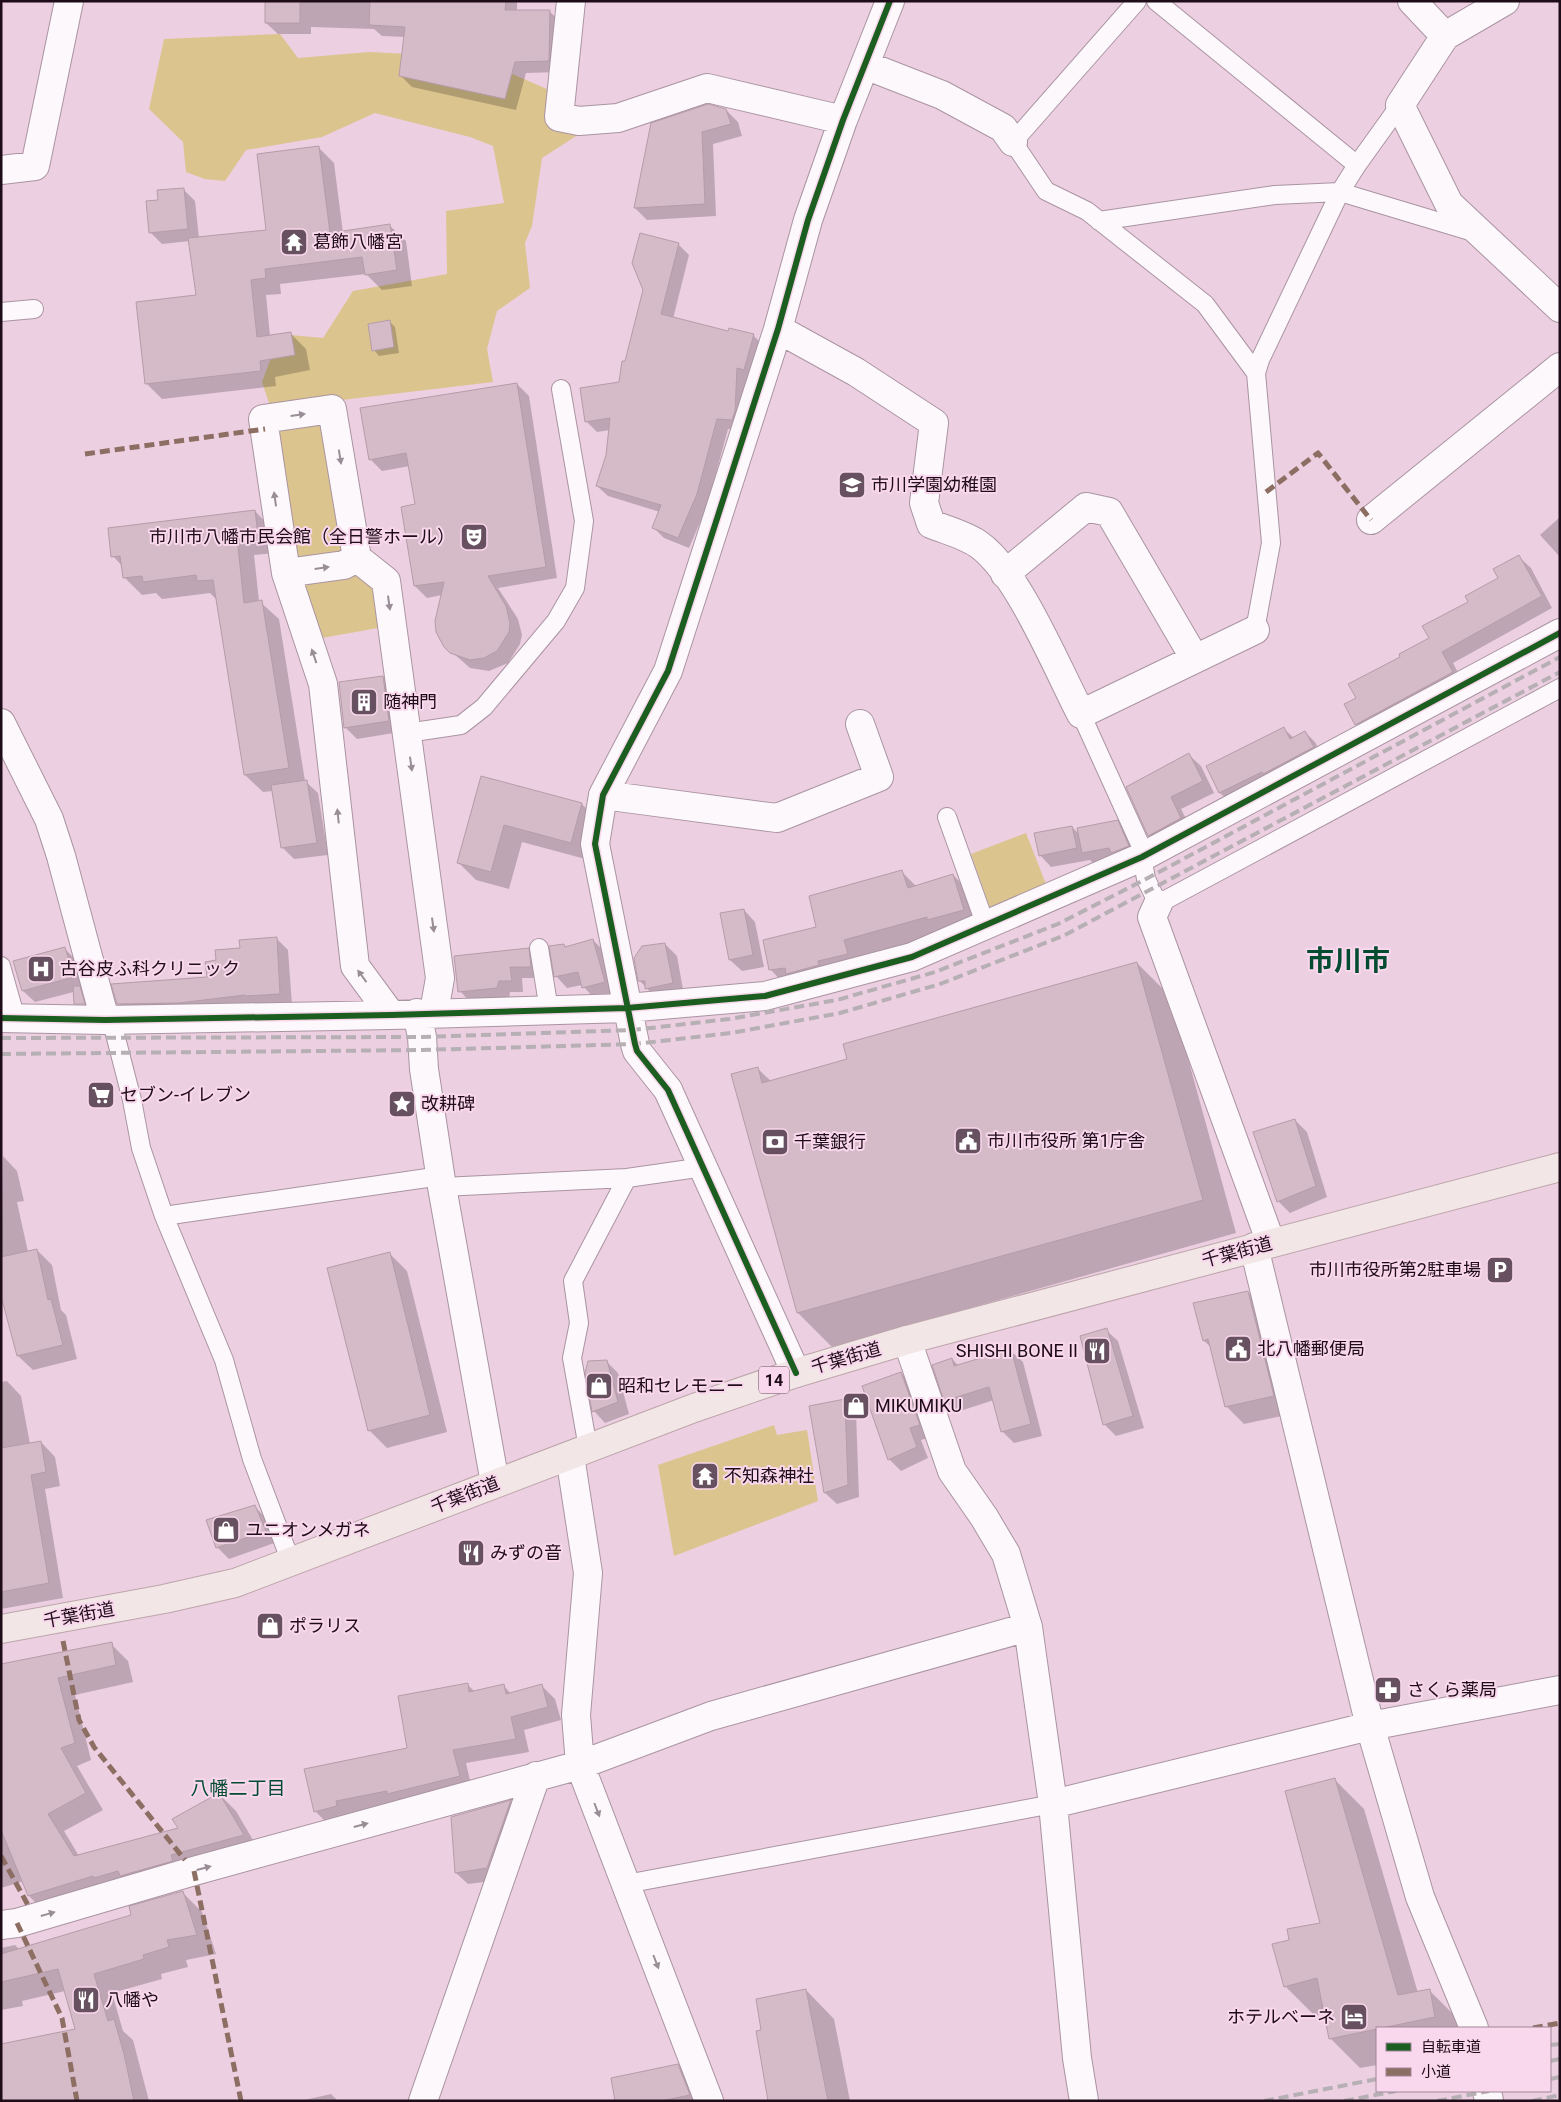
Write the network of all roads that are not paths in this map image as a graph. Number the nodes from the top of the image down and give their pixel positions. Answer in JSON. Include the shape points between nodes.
{"nodes":[{"id":1,"x":69,"y":1,"type":"edge"},
{"id":2,"x":571,"y":1,"type":"edge"},
{"id":3,"x":890,"y":1,"type":"edge"},
{"id":4,"x":1137,"y":1,"type":"edge"},
{"id":5,"x":1156,"y":1,"type":"edge"},
{"id":6,"x":1412,"y":1,"type":"edge"},
{"id":7,"x":1505,"y":1,"type":"edge"},
{"id":8,"x":1445,"y":36,"type":"junction"},
{"id":9,"x":865,"y":65,"type":"junction"},
{"id":10,"x":1400,"y":105,"type":"junction"},
{"id":11,"x":843,"y":120,"type":"junction"},
{"id":12,"x":1013,"y":142,"type":"junction"},
{"id":13,"x":1356,"y":165,"type":"junction"},
{"id":14,"x":1,"y":170,"type":"edge"},
{"id":15,"x":1340,"y":192,"type":"junction"},
{"id":16,"x":1099,"y":221,"type":"junction"},
{"id":17,"x":1479,"y":234,"type":"junction"},
{"id":18,"x":1560,"y":308,"type":"edge"},
{"id":19,"x":34,"y":309,"type":"dead end"},
{"id":20,"x":1,"y":312,"type":"edge"},
{"id":21,"x":778,"y":329,"type":"junction"},
{"id":22,"x":1560,"y":366,"type":"edge"},
{"id":23,"x":1256,"y":373,"type":"junction"},
{"id":24,"x":562,"y":389,"type":"dead end"},
{"id":25,"x":1372,"y":520,"type":"dead end"},
{"id":26,"x":357,"y":558,"type":"junction"},
{"id":27,"x":286,"y":573,"type":"junction"},
{"id":28,"x":1005,"y":574,"type":"junction"},
{"id":29,"x":1255,"y":630,"type":"joint"},
{"id":30,"x":1560,"y":633,"type":"edge"},
{"id":31,"x":1195,"y":659,"type":"junction"},
{"id":32,"x":1560,"y":688,"type":"edge"},
{"id":33,"x":1081,"y":714,"type":"junction"},
{"id":34,"x":1,"y":723,"type":"edge"},
{"id":35,"x":860,"y":724,"type":"dead end"},
{"id":36,"x":407,"y":733,"type":"junction"},
{"id":37,"x":603,"y":794,"type":"junction"},
{"id":38,"x":946,"y":817,"type":"dead end"},
{"id":39,"x":1142,"y":857,"type":"junction"},
{"id":40,"x":1158,"y":904,"type":"junction"},
{"id":41,"x":986,"y":926,"type":"junction"},
{"id":42,"x":539,"y":948,"type":"dead end"},
{"id":43,"x":1,"y":966,"type":"edge"},
{"id":44,"x":628,"y":1008,"type":"junction"},
{"id":45,"x":548,"y":1010,"type":"junction"},
{"id":46,"x":414,"y":1014,"type":"junction"},
{"id":47,"x":9,"y":1018,"type":"edge"},
{"id":48,"x":105,"y":1020,"type":"junction"},
{"id":49,"x":704,"y":1167,"type":"junction"},
{"id":50,"x":1560,"y":1167,"type":"edge"},
{"id":51,"x":627,"y":1178,"type":"junction"},
{"id":52,"x":442,"y":1182,"type":"junction"},
{"id":53,"x":164,"y":1216,"type":"junction"},
{"id":54,"x":1263,"y":1245,"type":"junction"},
{"id":55,"x":907,"y":1340,"type":"junction"},
{"id":56,"x":796,"y":1373,"type":"junction"},
{"id":57,"x":579,"y":1452,"type":"junction"},
{"id":58,"x":495,"y":1483,"type":"junction"},
{"id":59,"x":291,"y":1562,"type":"junction"},
{"id":60,"x":1028,"y":1627,"type":"junction"},
{"id":61,"x":1,"y":1629,"type":"edge"},
{"id":62,"x":1560,"y":1690,"type":"edge"},
{"id":63,"x":1370,"y":1726,"type":"junction"},
{"id":64,"x":580,"y":1765,"type":"junction"},
{"id":65,"x":536,"y":1776,"type":"junction"},
{"id":66,"x":1053,"y":1804,"type":"junction"},
{"id":67,"x":626,"y":1884,"type":"junction"},
{"id":68,"x":1,"y":1925,"type":"edge"},
{"id":69,"x":1474,"y":2027,"type":"edge"},
{"id":70,"x":423,"y":2101,"type":"edge"},
{"id":71,"x":709,"y":2101,"type":"edge"},
{"id":72,"x":1084,"y":2101,"type":"edge"}],
"edges":[{"from":1,"to":14,"type":"street","via":[[35,166]]},
{"from":2,"to":11,"type":"street","via":[[559,118],[579,121],[618,118],[707,88]]},
{"from":3,"to":9,"type":"street"},
{"from":4,"to":12,"type":"lane"},
{"from":5,"to":13,"type":"lane"},
{"from":6,"to":8,"type":"street"},
{"from":7,"to":8,"type":"street"},
{"from":8,"to":10,"type":"street"},
{"from":9,"to":11,"type":"street"},
{"from":9,"to":12,"type":"street","via":[[942,95],[1003,128]]},
{"from":10,"to":13,"type":"lane"},
{"from":10,"to":17,"type":"street","via":[[1449,204]]},
{"from":11,"to":21,"type":"street","via":[[808,220]]},
{"from":12,"to":16,"type":"lane","via":[[1046,191],[1087,211]]},
{"from":13,"to":15,"type":"lane"},
{"from":15,"to":16,"type":"lane","via":[[1275,195]]},
{"from":15,"to":17,"type":"lane"},
{"from":15,"to":23,"type":"lane"},
{"from":16,"to":23,"type":"lane","via":[[1204,304]]},
{"from":17,"to":18,"type":"street"},
{"from":19,"to":20,"type":"lane"},
{"from":21,"to":28,"type":"street","via":[[856,372],[934,424],[924,503],[932,524],[977,543]]},
{"from":21,"to":37,"type":"street","via":[[668,671]]},
{"from":22,"to":25,"type":"street"},
{"from":23,"to":29,"type":"lane","via":[[1271,543]]},
{"from":24,"to":36,"type":"lane","via":[[584,521],[575,588],[556,621],[484,707],[461,725]]},
{"from":27,"to":26,"type":"street","one_way":true,"via":[[344,565]]},
{"from":27,"to":26,"type":"street","one_way":true,"via":[[263,419],[332,408]]},
{"from":26,"to":36,"type":"street","one_way":true,"via":[[386,581]]},
{"from":46,"to":27,"type":"street","one_way":true,"via":[[355,966],[323,684]]},
{"from":28,"to":31,"type":"street","via":[[1086,507],[1109,512]]},
{"from":28,"to":33,"type":"street","via":[[1021,597]]},
{"from":29,"to":31,"type":"street"},
{"from":30,"to":39,"type":"street"},
{"from":31,"to":33,"type":"street"},
{"from":32,"to":40,"type":"lane"},
{"from":33,"to":39,"type":"lane","via":[[1140,844]]},
{"from":34,"to":48,"type":"street","via":[[49,819]]},
{"from":35,"to":37,"type":"street","via":[[879,778],[777,818]]},
{"from":36,"to":46,"type":"street","one_way":true,"via":[[440,978]]},
{"from":37,"to":44,"type":"street","via":[[595,844]]},
{"from":38,"to":41,"type":"lane"},
{"from":39,"to":40,"type":"lane","via":[[1146,879]]},
{"from":39,"to":41,"type":"street"},
{"from":40,"to":54,"type":"street","via":[[1152,917]]},
{"from":41,"to":44,"type":"street","via":[[912,958],[765,996]]},
{"from":42,"to":45,"type":"lane"},
{"from":43,"to":47,"type":"lane"},
{"from":44,"to":45,"type":"street"},
{"from":44,"to":49,"type":"street","via":[[638,1051],[668,1090]]},
{"from":45,"to":46,"type":"street"},
{"from":46,"to":48,"type":"street"},
{"from":46,"to":52,"type":"street","via":[[422,1036]]},
{"from":47,"to":48,"type":"street"},
{"from":48,"to":53,"type":"lane","via":[[113,1027],[141,1148]]},
{"from":49,"to":51,"type":"lane"},
{"from":49,"to":56,"type":"street"},
{"from":50,"to":54,"type":"highway","name":"千葉街道","number":"14"},
{"from":51,"to":52,"type":"lane"},
{"from":51,"to":57,"type":"lane","via":[[573,1281],[578,1323],[572,1358]]},
{"from":52,"to":53,"type":"lane"},
{"from":52,"to":58,"type":"street"},
{"from":53,"to":59,"type":"lane","via":[[224,1360],[252,1460]]},
{"from":54,"to":55,"type":"highway","name":"千葉街道","number":"14"},
{"from":54,"to":63,"type":"street"},
{"from":55,"to":56,"type":"highway","name":"千葉街道","number":"14"},
{"from":55,"to":60,"type":"street","via":[[952,1471],[1006,1554]]},
{"from":56,"to":57,"type":"highway","name":"千葉街道","number":"14"},
{"from":57,"to":58,"type":"highway","name":"千葉街道","number":"14"},
{"from":57,"to":64,"type":"street","via":[[588,1574],[576,1715]]},
{"from":58,"to":59,"type":"highway","name":"千葉街道","number":"14"},
{"from":59,"to":61,"type":"highway","name":"千葉街道","number":"14","via":[[235,1583]]},
{"from":60,"to":64,"type":"street","via":[[711,1716]]},
{"from":60,"to":66,"type":"street"},
{"from":62,"to":63,"type":"street"},
{"from":63,"to":66,"type":"street"},
{"from":63,"to":69,"type":"street","via":[[1420,1897]]},
{"from":64,"to":65,"type":"street"},
{"from":64,"to":67,"type":"street","one_way":true},
{"from":68,"to":65,"type":"street","one_way":true},
{"from":65,"to":70,"type":"street"},
{"from":66,"to":67,"type":"lane"},
{"from":66,"to":72,"type":"street"},
{"from":67,"to":71,"type":"street","one_way":true}]}
